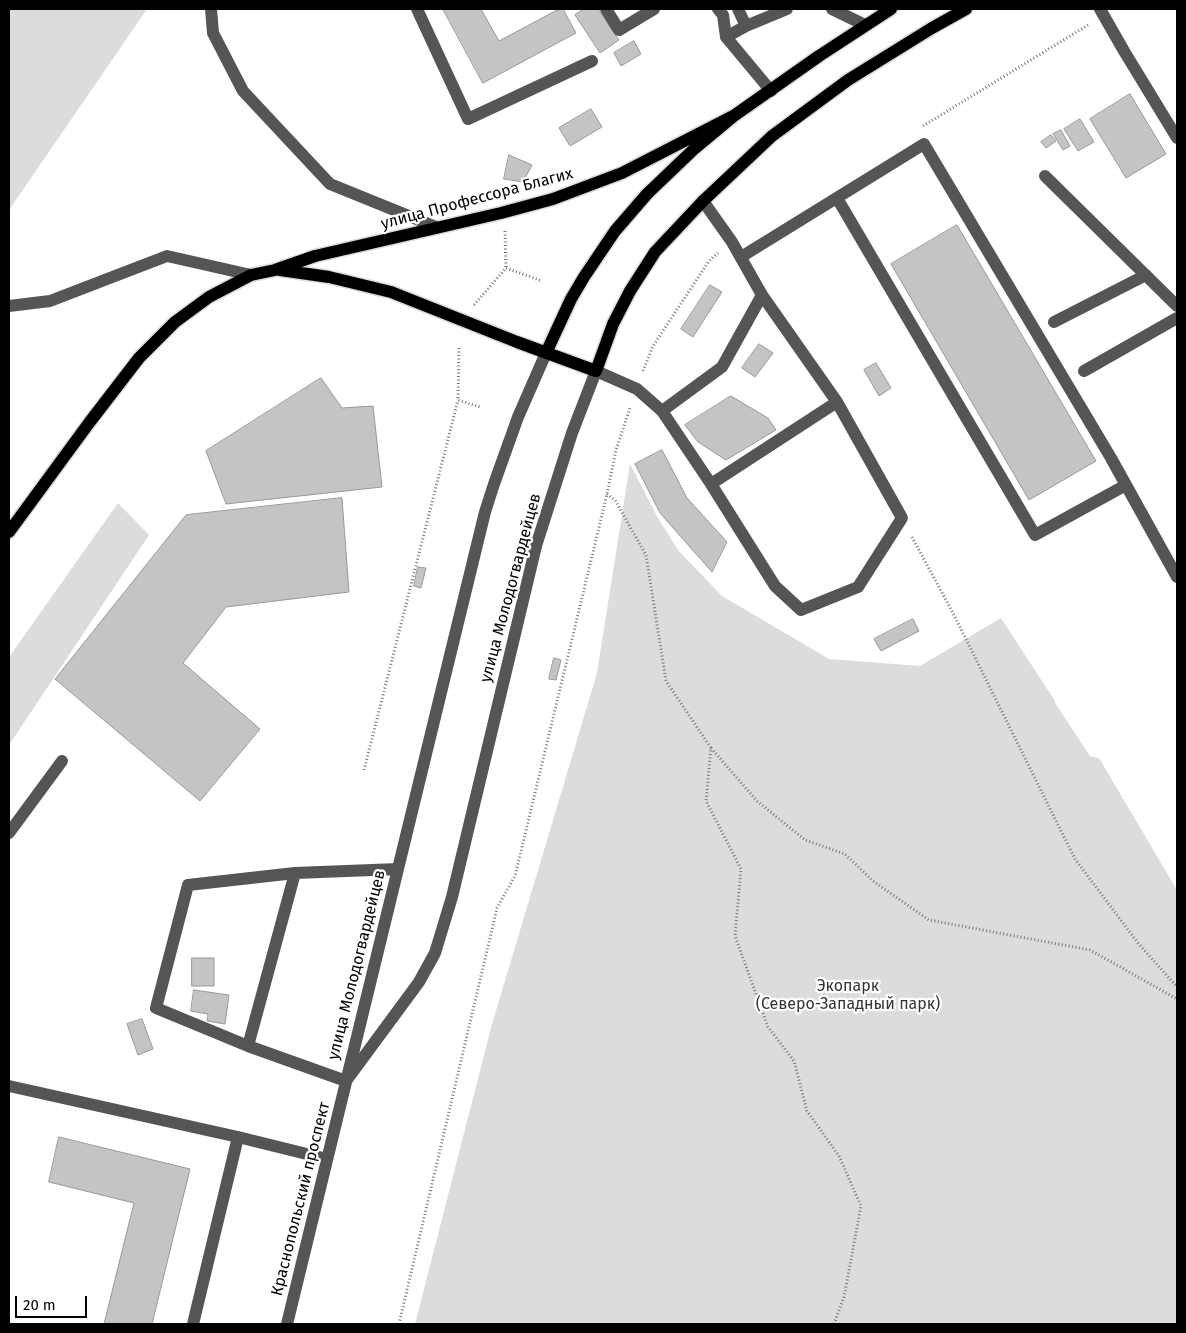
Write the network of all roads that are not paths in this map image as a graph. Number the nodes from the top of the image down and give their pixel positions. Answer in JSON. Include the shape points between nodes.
{"nodes":[{"id":1,"x":211,"y":9,"type":"edge"},
{"id":2,"x":417,"y":9,"type":"edge"},
{"id":3,"x":606,"y":9,"type":"edge"},
{"id":4,"x":654,"y":9,"type":"edge"},
{"id":5,"x":718,"y":9,"type":"edge"},
{"id":6,"x":738,"y":9,"type":"edge"},
{"id":7,"x":788,"y":9,"type":"edge"},
{"id":8,"x":832,"y":9,"type":"edge"},
{"id":9,"x":891,"y":9,"type":"edge"},
{"id":10,"x":966,"y":9,"type":"edge"},
{"id":11,"x":1100,"y":9,"type":"edge"},
{"id":12,"x":865,"y":25,"type":"junction"},
{"id":13,"x":746,"y":26,"type":"junction"},
{"id":14,"x":726,"y":37,"type":"junction"},
{"id":15,"x":592,"y":61,"type":"dead end"},
{"id":16,"x":771,"y":91,"type":"junction"},
{"id":17,"x":735,"y":116,"type":"junction"},
{"id":18,"x":1177,"y":138,"type":"edge"},
{"id":19,"x":1046,"y":176,"type":"dead end"},
{"id":20,"x":837,"y":198,"type":"junction"},
{"id":21,"x":703,"y":201,"type":"junction"},
{"id":22,"x":436,"y":227,"type":"junction"},
{"id":23,"x":741,"y":257,"type":"junction"},
{"id":24,"x":275,"y":270,"type":"junction"},
{"id":25,"x":251,"y":275,"type":"junction"},
{"id":26,"x":1146,"y":275,"type":"junction"},
{"id":27,"x":762,"y":295,"type":"junction"},
{"id":28,"x":9,"y":306,"type":"edge"},
{"id":29,"x":1177,"y":306,"type":"edge"},
{"id":30,"x":1177,"y":318,"type":"edge"},
{"id":31,"x":1054,"y":322,"type":"dead end"},
{"id":32,"x":546,"y":353,"type":"junction"},
{"id":33,"x":1084,"y":370,"type":"dead end"},
{"id":34,"x":596,"y":371,"type":"junction"},
{"id":35,"x":837,"y":402,"type":"junction"},
{"id":36,"x":662,"y":411,"type":"junction"},
{"id":37,"x":711,"y":484,"type":"junction"},
{"id":38,"x":1126,"y":485,"type":"junction"},
{"id":39,"x":9,"y":532,"type":"edge"},
{"id":40,"x":1177,"y":577,"type":"edge"},
{"id":41,"x":62,"y":761,"type":"dead end"},
{"id":42,"x":9,"y":833,"type":"edge"},
{"id":43,"x":398,"y":869,"type":"junction"},
{"id":44,"x":295,"y":873,"type":"junction"},
{"id":45,"x":248,"y":1046,"type":"junction"},
{"id":46,"x":346,"y":1081,"type":"junction"},
{"id":47,"x":9,"y":1086,"type":"edge"},
{"id":48,"x":238,"y":1137,"type":"junction"},
{"id":49,"x":327,"y":1159,"type":"junction"},
{"id":50,"x":193,"y":1324,"type":"edge"},
{"id":51,"x":287,"y":1324,"type":"edge"}],
"edges":[{"from":1,"to":22,"type":"street","via":[[213,33],[243,92],[330,184]]},
{"from":2,"to":15,"type":"street","via":[[468,119]]},
{"from":3,"to":4,"type":"street","via":[[619,30]]},
{"from":5,"to":14,"type":"street","via":[[723,16]]},
{"from":6,"to":13,"type":"street"},
{"from":7,"to":13,"type":"street"},
{"from":8,"to":12,"type":"street"},
{"from":9,"to":12,"type":"main road","name":"улица Молодогвардейцев"},
{"from":10,"to":21,"type":"main road","name":"улица Молодогвардейцев","via":[[848,80],[772,136]]},
{"from":11,"to":18,"type":"street"},
{"from":12,"to":16,"type":"main road","name":"улица Молодогвардейцев"},
{"from":13,"to":14,"type":"street"},
{"from":14,"to":16,"type":"street"},
{"from":16,"to":17,"type":"main road","name":"улица Молодогвардейцев"},
{"from":17,"to":22,"type":"main road","name":"улица Профессора Благих","via":[[622,173],[553,199]]},
{"from":17,"to":32,"type":"main road","name":"улица Молодогвардейцев","via":[[647,194],[615,231],[584,276]]},
{"from":19,"to":26,"type":"street"},
{"from":20,"to":23,"type":"street"},
{"from":20,"to":38,"type":"street","via":[[1035,535]]},
{"from":20,"to":38,"type":"street","via":[[924,144]]},
{"from":21,"to":23,"type":"street"},
{"from":21,"to":34,"type":"main road","name":"улица Молодогвардейцев","via":[[655,252],[613,324]]},
{"from":22,"to":24,"type":"main road","name":"улица Профессора Благих","via":[[315,256]]},
{"from":23,"to":27,"type":"street"},
{"from":24,"to":25,"type":"main road","name":"улица Профессора Благих"},
{"from":24,"to":32,"type":"main road","name":"улица Профессора Благих","via":[[329,277],[392,292]]},
{"from":25,"to":28,"type":"street","via":[[167,256],[50,301]]},
{"from":25,"to":39,"type":"main road","name":"улица Профессора Благих","via":[[209,297],[175,322],[139,358]]},
{"from":26,"to":29,"type":"street"},
{"from":26,"to":31,"type":"street"},
{"from":27,"to":35,"type":"street"},
{"from":27,"to":36,"type":"street","via":[[722,367]]},
{"from":30,"to":33,"type":"street"},
{"from":32,"to":34,"type":"main road","name":"улица Профессора Благих"},
{"from":32,"to":43,"type":"street","name":"улица Молодогвардейцев","via":[[518,417],[485,512]]},
{"from":34,"to":36,"type":"street","via":[[637,389]]},
{"from":34,"to":46,"type":"street","name":"улица Молодогвардейцев","via":[[536,546],[452,897],[435,953],[419,982]]},
{"from":35,"to":37,"type":"street"},
{"from":35,"to":37,"type":"street","via":[[902,518],[858,587],[801,610],[775,586]]},
{"from":36,"to":37,"type":"street"},
{"from":38,"to":40,"type":"street"},
{"from":41,"to":42,"type":"street"},
{"from":43,"to":44,"type":"street"},
{"from":43,"to":46,"type":"street","name":"улица Молодогвардейцев"},
{"from":44,"to":45,"type":"street"},
{"from":44,"to":45,"type":"street","via":[[188,885],[156,1008]]},
{"from":45,"to":46,"type":"street"},
{"from":46,"to":49,"type":"street","name":"Краснопольский проспект"},
{"from":47,"to":48,"type":"street"},
{"from":48,"to":49,"type":"street"},
{"from":48,"to":50,"type":"street"},
{"from":49,"to":51,"type":"street","name":"Краснопольский проспект"}]}
